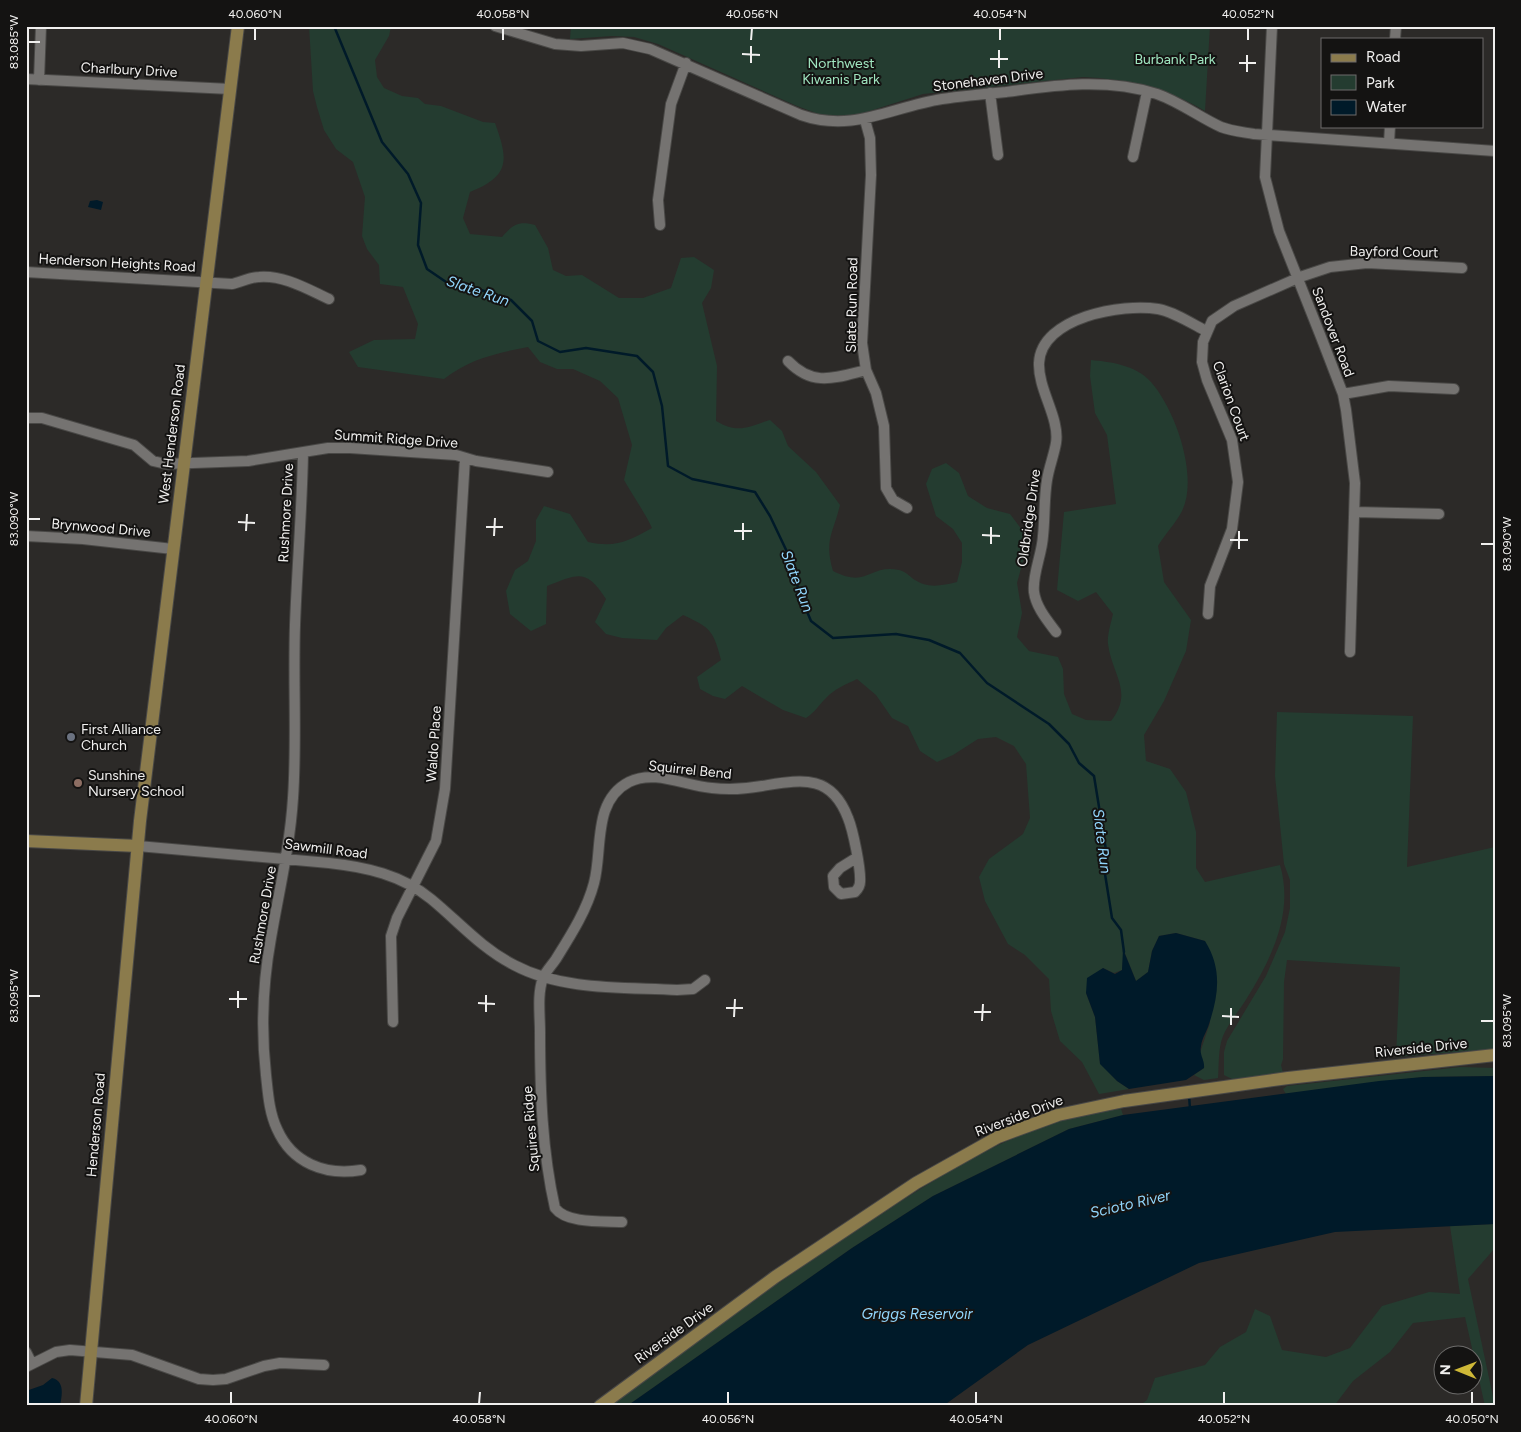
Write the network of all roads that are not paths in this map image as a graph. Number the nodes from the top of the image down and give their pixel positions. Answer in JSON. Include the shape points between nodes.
{"nodes":[{"id":1,"x":41,"y":26,"type":"edge"},
{"id":2,"x":238,"y":26,"type":"edge"},
{"id":3,"x":495,"y":26,"type":"edge"},
{"id":4,"x":1272,"y":26,"type":"edge"},
{"id":5,"x":686,"y":64,"type":"junction"},
{"id":6,"x":26,"y":79,"type":"edge"},
{"id":7,"x":39,"y":80,"type":"junction"},
{"id":8,"x":230,"y":89,"type":"junction"},
{"id":9,"x":1147,"y":92,"type":"junction"},
{"id":10,"x":990,"y":94,"type":"junction"},
{"id":11,"x":865,"y":120,"type":"junction"},
{"id":12,"x":1390,"y":128,"type":"edge"},
{"id":13,"x":1265,"y":135,"type":"junction"},
{"id":14,"x":1389,"y":143,"type":"junction"},
{"id":15,"x":1495,"y":151,"type":"edge"},
{"id":16,"x":998,"y":155,"type":"dead end"},
{"id":17,"x":1132,"y":157,"type":"dead end"},
{"id":18,"x":660,"y":225,"type":"dead end"},
{"id":19,"x":1462,"y":268,"type":"dead end"},
{"id":20,"x":26,"y":272,"type":"edge"},
{"id":21,"x":1297,"y":278,"type":"junction"},
{"id":22,"x":206,"y":281,"type":"junction"},
{"id":23,"x":329,"y":300,"type":"dead end"},
{"id":24,"x":1206,"y":331,"type":"junction"},
{"id":25,"x":788,"y":362,"type":"dead end"},
{"id":26,"x":866,"y":370,"type":"junction"},
{"id":27,"x":1454,"y":389,"type":"dead end"},
{"id":28,"x":1343,"y":394,"type":"junction"},
{"id":29,"x":26,"y":418,"type":"edge"},
{"id":30,"x":303,"y":452,"type":"junction"},
{"id":31,"x":465,"y":458,"type":"junction"},
{"id":32,"x":183,"y":465,"type":"junction"},
{"id":33,"x":548,"y":472,"type":"dead end"},
{"id":34,"x":907,"y":508,"type":"dead end"},
{"id":35,"x":1355,"y":512,"type":"junction"},
{"id":36,"x":1439,"y":514,"type":"dead end"},
{"id":37,"x":26,"y":536,"type":"edge"},
{"id":38,"x":173,"y":549,"type":"junction"},
{"id":39,"x":1208,"y":614,"type":"dead end"},
{"id":40,"x":1056,"y":632,"type":"dead end"},
{"id":41,"x":1350,"y":652,"type":"dead end"},
{"id":42,"x":26,"y":841,"type":"edge"},
{"id":43,"x":138,"y":846,"type":"junction"},
{"id":44,"x":856,"y":858,"type":"dead end"},
{"id":45,"x":287,"y":860,"type":"junction"},
{"id":46,"x":413,"y":888,"type":"junction"},
{"id":47,"x":543,"y":977,"type":"junction"},
{"id":48,"x":705,"y":980,"type":"dead end"},
{"id":49,"x":393,"y":1022,"type":"dead end"},
{"id":50,"x":1495,"y":1056,"type":"edge"},
{"id":51,"x":361,"y":1170,"type":"dead end"},
{"id":52,"x":622,"y":1222,"type":"dead end"},
{"id":53,"x":91,"y":1351,"type":"junction"},
{"id":54,"x":26,"y":1352,"type":"edge"},
{"id":55,"x":29,"y":1365,"type":"edge"},
{"id":56,"x":324,"y":1365,"type":"dead end"},
{"id":57,"x":86,"y":1406,"type":"edge"},
{"id":58,"x":600,"y":1406,"type":"edge"}],
"edges":[{"from":1,"to":7,"type":"street"},
{"from":2,"to":8,"type":"main road","name":"West Henderson Road"},
{"from":3,"to":5,"type":"street","name":"Stonehaven Drive","via":[[541,42],[562,45],[623,44],[643,47]]},
{"from":4,"to":13,"type":"street","name":"Sandover Road"},
{"from":5,"to":11,"type":"street","name":"Stonehaven Drive","via":[[814,119]]},
{"from":5,"to":18,"type":"street","via":[[671,104],[658,200]]},
{"from":6,"to":7,"type":"street","name":"Charlbury Drive"},
{"from":7,"to":8,"type":"street","name":"Charlbury Drive"},
{"from":8,"to":22,"type":"main road","name":"West Henderson Road"},
{"from":9,"to":10,"type":"street","name":"Stonehaven Drive","via":[[1116,85],[1084,83]]},
{"from":9,"to":13,"type":"street","name":"Stonehaven Drive","via":[[1176,101],[1222,127]]},
{"from":9,"to":17,"type":"street"},
{"from":10,"to":11,"type":"street","name":"Stonehaven Drive","via":[[924,102]]},
{"from":10,"to":16,"type":"street"},
{"from":11,"to":26,"type":"street","name":"Slate Run Road","via":[[872,155],[862,336]]},
{"from":12,"to":14,"type":"street"},
{"from":13,"to":14,"type":"street","name":"Stonehaven Drive"},
{"from":13,"to":21,"type":"street","name":"Sandover Road","via":[[1265,177],[1279,231]]},
{"from":14,"to":15,"type":"street","name":"Stonehaven Drive"},
{"from":19,"to":21,"type":"street","name":"Bayford Court","via":[[1367,263],[1330,267]]},
{"from":20,"to":22,"type":"street","name":"Henderson Heights Road"},
{"from":21,"to":24,"type":"street","name":"Clarion Court","via":[[1222,312]]},
{"from":21,"to":28,"type":"street","name":"Sandover Road"},
{"from":22,"to":23,"type":"street","name":"Henderson Heights Road","via":[[232,284],[267,277],[291,282]]},
{"from":22,"to":32,"type":"main road","name":"West Henderson Road"},
{"from":24,"to":39,"type":"street","name":"Clarion Court","via":[[1202,362],[1232,440],[1238,482],[1232,529],[1210,586]]},
{"from":24,"to":40,"type":"street","name":"Oldbridge Drive","via":[[1158,309],[1133,308],[1067,322],[1056,330],[1042,349],[1039,378],[1055,425],[1056,441],[1047,480],[1044,536],[1034,593]]},
{"from":25,"to":26,"type":"street","via":[[799,373],[814,378]]},
{"from":26,"to":34,"type":"street","name":"Slate Run Road","via":[[884,426],[886,488],[893,500]]},
{"from":27,"to":28,"type":"street","via":[[1389,386]]},
{"from":28,"to":35,"type":"street","name":"Sandover Road","via":[[1355,483]]},
{"from":29,"to":32,"type":"street","name":"Summit Ridge Drive","via":[[42,418],[105,436],[134,445],[153,461]]},
{"from":30,"to":31,"type":"street","name":"Summit Ridge Drive","via":[[350,448]]},
{"from":30,"to":32,"type":"street","name":"Summit Ridge Drive"},
{"from":30,"to":45,"type":"street","name":"Rushmore Drive","via":[[295,627],[296,753]]},
{"from":31,"to":33,"type":"street","name":"Summit Ridge Drive"},
{"from":31,"to":46,"type":"street","name":"Waldo Place","via":[[445,789],[436,841]]},
{"from":32,"to":38,"type":"main road","name":"West Henderson Road"},
{"from":35,"to":36,"type":"street"},
{"from":35,"to":41,"type":"street","name":"Sandover Road"},
{"from":37,"to":38,"type":"street","name":"Brynwood Drive"},
{"from":38,"to":43,"type":"main road","name":"West Henderson Road"},
{"from":42,"to":43,"type":"main road","name":"Sawmill Road"},
{"from":43,"to":45,"type":"street","name":"Sawmill Road"},
{"from":43,"to":53,"type":"main road","name":"Henderson Road"},
{"from":44,"to":47,"type":"street","name":"Squirrel Bend","via":[[844,809],[833,792],[818,783],[796,780],[743,789],[713,788],[657,778],[637,779],[620,788],[606,808],[592,893]]},
{"from":45,"to":46,"type":"street","name":"Sawmill Road","via":[[370,869]]},
{"from":45,"to":51,"type":"street","name":"Rushmore Drive","via":[[270,939],[266,978],[265,1059],[272,1115],[285,1142],[304,1162],[323,1170]]},
{"from":46,"to":47,"type":"street","name":"Sawmill Road","via":[[430,898],[480,944]]},
{"from":46,"to":49,"type":"street","name":"Waldo Place","via":[[391,936]]},
{"from":47,"to":48,"type":"street","name":"Sawmill Road","via":[[580,984],[677,990],[693,989]]},
{"from":47,"to":52,"type":"street","name":"Squires Ridge","via":[[540,1083],[544,1138],[555,1208],[559,1214],[572,1218]]},
{"from":50,"to":58,"type":"main road","name":"Riverside Drive","via":[[1382,1067],[1102,1104],[1058,1115],[998,1137],[916,1184],[775,1278]]},
{"from":53,"to":55,"type":"street","via":[[62,1351]]},
{"from":53,"to":56,"type":"street","via":[[132,1355],[182,1374],[213,1380],[280,1363]]},
{"from":53,"to":57,"type":"main road","name":"Henderson Road"},
{"from":54,"to":55,"type":"street"}]}
